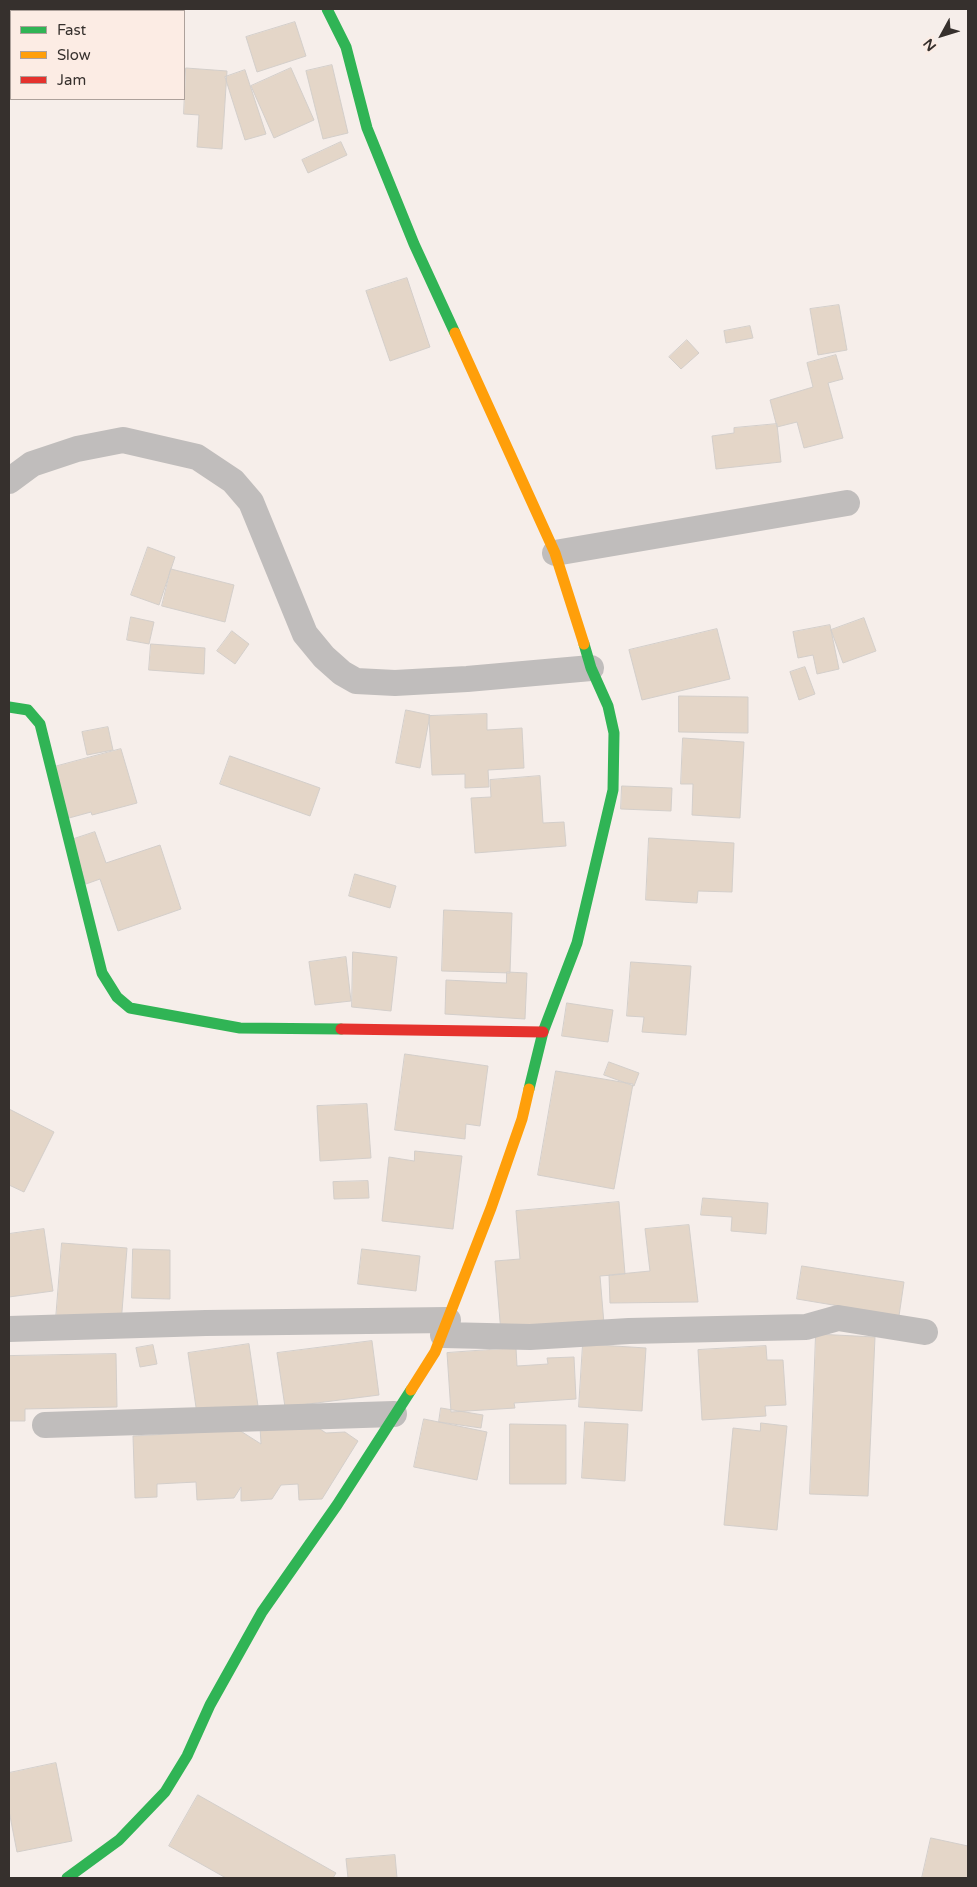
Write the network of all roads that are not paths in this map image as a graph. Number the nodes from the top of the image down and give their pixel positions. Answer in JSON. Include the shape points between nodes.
{"nodes":[{"id":1,"x":327,"y":9,"type":"edge"},
{"id":2,"x":9,"y":481,"type":"edge"},
{"id":3,"x":847,"y":503,"type":"dead end"},
{"id":4,"x":554,"y":553,"type":"junction"},
{"id":5,"x":591,"y":668,"type":"junction"},
{"id":6,"x":9,"y":707,"type":"edge"},
{"id":7,"x":543,"y":1032,"type":"junction"},
{"id":8,"x":445,"y":1328,"type":"junction"},
{"id":9,"x":9,"y":1330,"type":"edge"},
{"id":10,"x":925,"y":1332,"type":"dead end"},
{"id":11,"x":394,"y":1414,"type":"junction"},
{"id":12,"x":45,"y":1425,"type":"dead end"},
{"id":13,"x":67,"y":1878,"type":"edge"}],
"edges":[{"from":1,"to":4,"type":"street","via":[[346,46],[367,128],[414,244]]},
{"from":2,"to":5,"type":"street","via":[[32,464],[123,440],[197,457],[233,481],[251,502],[305,634],[324,657],[356,681],[395,683]]},
{"from":3,"to":4,"type":"street"},
{"from":4,"to":5,"type":"street"},
{"from":5,"to":7,"type":"street","via":[[608,706],[614,733],[613,790],[577,942]]},
{"from":6,"to":7,"type":"street","via":[[28,710],[40,724],[102,974],[117,997],[130,1008],[240,1028]]},
{"from":7,"to":8,"type":"street","via":[[522,1119]]},
{"from":8,"to":9,"type":"street","via":[[206,1323]]},
{"from":8,"to":10,"type":"street","via":[[530,1337],[629,1330],[806,1327],[838,1318]]},
{"from":8,"to":11,"type":"street","via":[[435,1352]]},
{"from":11,"to":12,"type":"street"},
{"from":11,"to":13,"type":"street","via":[[337,1505],[262,1612],[165,1792],[119,1840]]}]}
